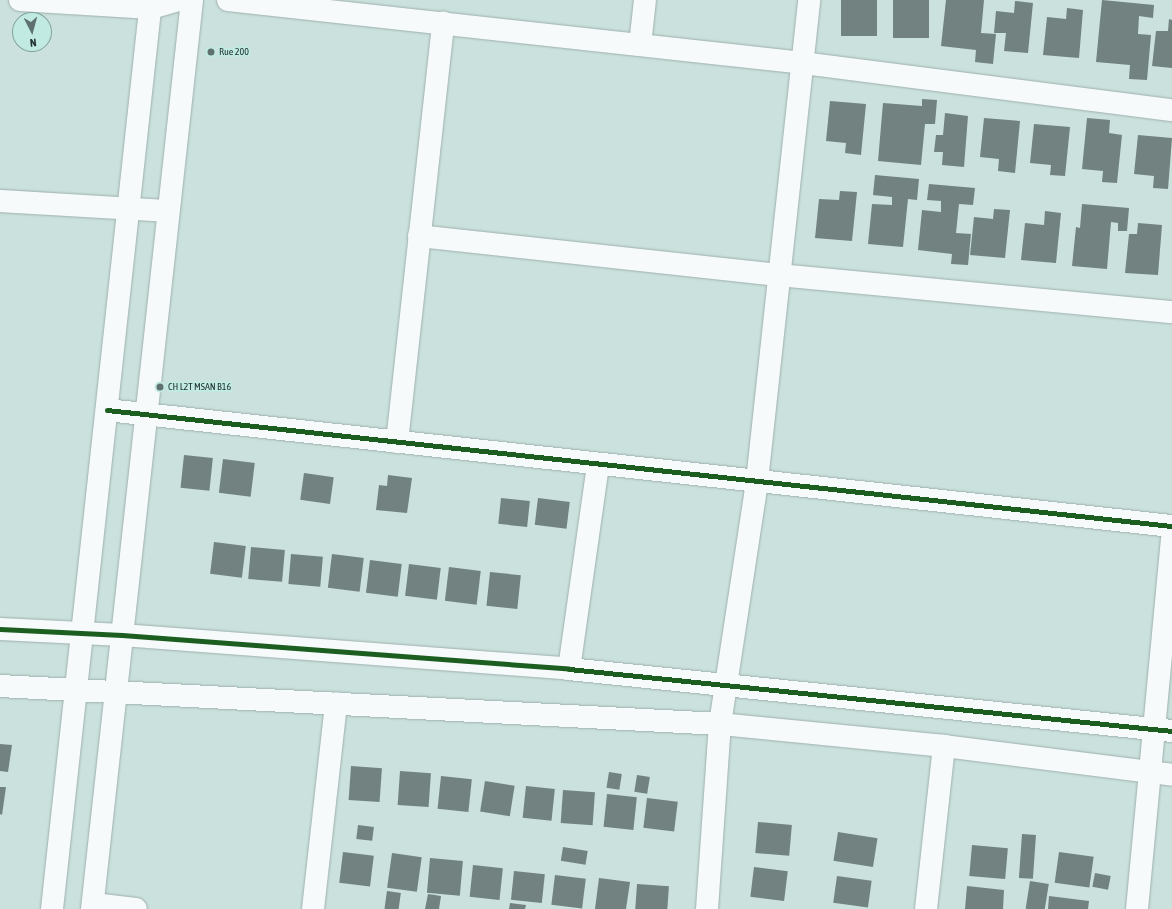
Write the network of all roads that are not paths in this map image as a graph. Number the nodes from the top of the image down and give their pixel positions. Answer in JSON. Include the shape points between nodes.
{"nodes":[{"id":1,"x":20,"y":0,"type":"edge"},
{"id":2,"x":179,"y":0,"type":"edge"},
{"id":3,"x":192,"y":0,"type":"edge"},
{"id":4,"x":228,"y":0,"type":"edge"},
{"id":5,"x":645,"y":0,"type":"edge"},
{"id":6,"x":809,"y":0,"type":"edge"},
{"id":7,"x":151,"y":4,"type":"edge"},
{"id":8,"x":443,"y":24,"type":"junction"},
{"id":9,"x":640,"y":45,"type":"junction"},
{"id":10,"x":802,"y":63,"type":"junction"},
{"id":11,"x":1172,"y":110,"type":"edge"},
{"id":12,"x":0,"y":201,"type":"edge"},
{"id":13,"x":129,"y":208,"type":"junction"},
{"id":14,"x":168,"y":211,"type":"junction"},
{"id":15,"x":419,"y":236,"type":"junction"},
{"id":16,"x":779,"y":275,"type":"junction"},
{"id":17,"x":1172,"y":312,"type":"edge"},
{"id":18,"x":107,"y":410,"type":"junction"},
{"id":19,"x":147,"y":415,"type":"junction"},
{"id":20,"x":397,"y":442,"type":"junction"},
{"id":21,"x":598,"y":464,"type":"junction"},
{"id":22,"x":757,"y":481,"type":"junction"},
{"id":23,"x":1172,"y":526,"type":"edge"},
{"id":24,"x":1172,"y":539,"type":"edge"},
{"id":25,"x":0,"y":629,"type":"edge"},
{"id":26,"x":82,"y":634,"type":"junction"},
{"id":27,"x":122,"y":635,"type":"junction"},
{"id":28,"x":569,"y":669,"type":"junction"},
{"id":29,"x":0,"y":686,"type":"edge"},
{"id":30,"x":726,"y":686,"type":"junction"},
{"id":31,"x":76,"y":691,"type":"junction"},
{"id":32,"x":116,"y":693,"type":"junction"},
{"id":33,"x":336,"y":703,"type":"junction"},
{"id":34,"x":720,"y":724,"type":"junction"},
{"id":35,"x":1163,"y":730,"type":"edge"},
{"id":36,"x":944,"y":746,"type":"junction"},
{"id":37,"x":1149,"y":772,"type":"junction"},
{"id":38,"x":1172,"y":775,"type":"edge"},
{"id":39,"x":92,"y":907,"type":"edge"},
{"id":40,"x":52,"y":909,"type":"edge"},
{"id":41,"x":136,"y":909,"type":"edge"},
{"id":42,"x":313,"y":909,"type":"edge"},
{"id":43,"x":707,"y":909,"type":"edge"},
{"id":44,"x":926,"y":909,"type":"edge"},
{"id":45,"x":1138,"y":909,"type":"edge"}],
"edges":[{"from":1,"to":7,"type":"street"},
{"from":2,"to":7,"type":"street"},
{"from":3,"to":14,"type":"street"},
{"from":4,"to":8,"type":"street"},
{"from":5,"to":9,"type":"street"},
{"from":6,"to":10,"type":"street"},
{"from":7,"to":13,"type":"street"},
{"from":8,"to":9,"type":"street"},
{"from":8,"to":15,"type":"street"},
{"from":9,"to":10,"type":"street"},
{"from":10,"to":11,"type":"street"},
{"from":10,"to":16,"type":"street"},
{"from":12,"to":13,"type":"street"},
{"from":13,"to":14,"type":"street"},
{"from":13,"to":18,"type":"street"},
{"from":14,"to":19,"type":"street"},
{"from":15,"to":16,"type":"street"},
{"from":15,"to":20,"type":"street"},
{"from":16,"to":17,"type":"street"},
{"from":16,"to":22,"type":"street"},
{"from":18,"to":19,"type":"street"},
{"from":18,"to":26,"type":"street"},
{"from":19,"to":20,"type":"street"},
{"from":19,"to":27,"type":"street"},
{"from":20,"to":21,"type":"street"},
{"from":21,"to":22,"type":"street"},
{"from":21,"to":28,"type":"street"},
{"from":22,"to":23,"type":"street"},
{"from":22,"to":30,"type":"street"},
{"from":24,"to":35,"type":"street"},
{"from":25,"to":26,"type":"street"},
{"from":26,"to":27,"type":"street"},
{"from":26,"to":31,"type":"street"},
{"from":27,"to":28,"type":"street"},
{"from":27,"to":32,"type":"street"},
{"from":28,"to":30,"type":"street"},
{"from":29,"to":31,"type":"street"},
{"from":30,"to":34,"type":"street"},
{"from":30,"to":35,"type":"street"},
{"from":31,"to":32,"type":"street"},
{"from":31,"to":40,"type":"street"},
{"from":32,"to":33,"type":"street"},
{"from":32,"to":39,"type":"street"},
{"from":33,"to":34,"type":"street"},
{"from":33,"to":42,"type":"street"},
{"from":34,"to":36,"type":"street"},
{"from":34,"to":43,"type":"street"},
{"from":35,"to":37,"type":"street"},
{"from":36,"to":37,"type":"street"},
{"from":36,"to":44,"type":"street"},
{"from":37,"to":38,"type":"street"},
{"from":37,"to":45,"type":"street"},
{"from":39,"to":41,"type":"street"}]}
